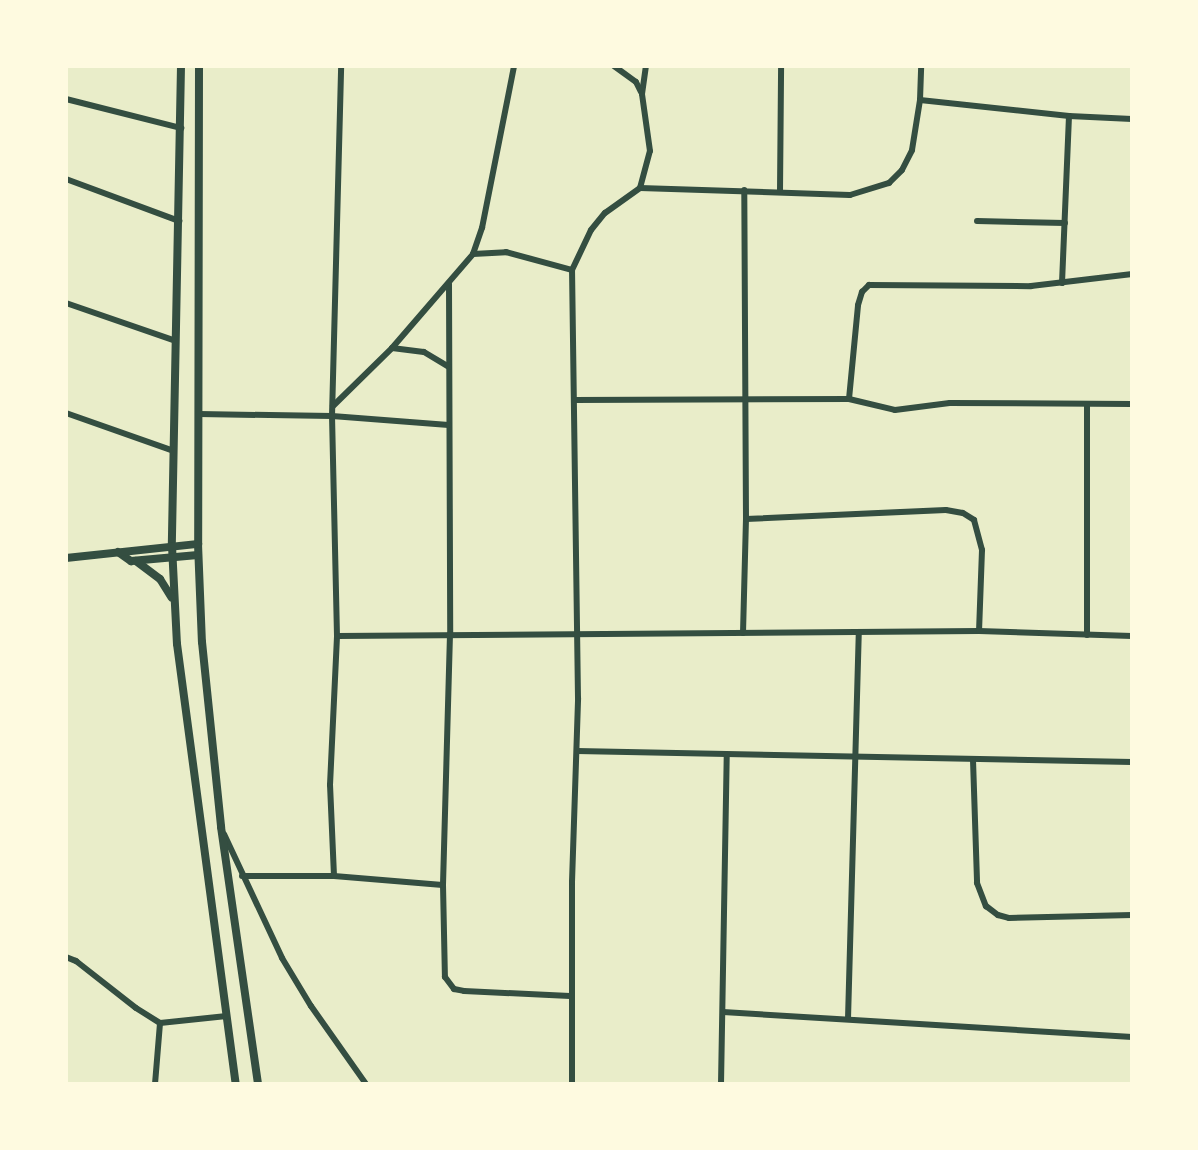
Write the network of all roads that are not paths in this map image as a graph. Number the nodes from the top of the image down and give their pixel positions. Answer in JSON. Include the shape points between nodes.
{"nodes":[{"id":1,"x":181,"y":66,"type":"edge"},
{"id":2,"x":199,"y":66,"type":"edge"},
{"id":3,"x":341,"y":66,"type":"edge"},
{"id":4,"x":514,"y":66,"type":"edge"},
{"id":5,"x":614,"y":66,"type":"edge"},
{"id":6,"x":646,"y":66,"type":"edge"},
{"id":7,"x":781,"y":66,"type":"edge"},
{"id":8,"x":921,"y":66,"type":"edge"},
{"id":9,"x":642,"y":94,"type":"junction"},
{"id":10,"x":66,"y":99,"type":"edge"},
{"id":11,"x":920,"y":100,"type":"junction"},
{"id":12,"x":1069,"y":116,"type":"junction"},
{"id":13,"x":1132,"y":120,"type":"edge"},
{"id":14,"x":181,"y":128,"type":"junction"},
{"id":15,"x":66,"y":179,"type":"edge"},
{"id":16,"x":640,"y":188,"type":"junction"},
{"id":17,"x":744,"y":190,"type":"junction"},
{"id":18,"x":780,"y":192,"type":"junction"},
{"id":19,"x":977,"y":220,"type":"dead end"},
{"id":20,"x":179,"y":221,"type":"junction"},
{"id":21,"x":1065,"y":223,"type":"junction"},
{"id":22,"x":473,"y":254,"type":"junction"},
{"id":23,"x":572,"y":270,"type":"junction"},
{"id":24,"x":1132,"y":274,"type":"edge"},
{"id":25,"x":449,"y":284,"type":"junction"},
{"id":26,"x":1062,"y":284,"type":"junction"},
{"id":27,"x":66,"y":303,"type":"edge"},
{"id":28,"x":176,"y":341,"type":"junction"},
{"id":29,"x":392,"y":348,"type":"junction"},
{"id":30,"x":449,"y":367,"type":"junction"},
{"id":31,"x":849,"y":399,"type":"junction"},
{"id":32,"x":574,"y":400,"type":"junction"},
{"id":33,"x":746,"y":401,"type":"junction"},
{"id":34,"x":1132,"y":404,"type":"edge"},
{"id":35,"x":1087,"y":405,"type":"junction"},
{"id":36,"x":332,"y":406,"type":"junction"},
{"id":37,"x":68,"y":413,"type":"edge"},
{"id":38,"x":199,"y":414,"type":"junction"},
{"id":39,"x":332,"y":416,"type":"junction"},
{"id":40,"x":66,"y":422,"type":"edge"},
{"id":41,"x":449,"y":425,"type":"junction"},
{"id":42,"x":174,"y":451,"type":"junction"},
{"id":43,"x":746,"y":519,"type":"junction"},
{"id":44,"x":198,"y":544,"type":"junction"},
{"id":45,"x":172,"y":546,"type":"junction"},
{"id":46,"x":118,"y":552,"type":"junction"},
{"id":47,"x":198,"y":555,"type":"junction"},
{"id":48,"x":66,"y":558,"type":"edge"},
{"id":49,"x":173,"y":558,"type":"junction"},
{"id":50,"x":136,"y":561,"type":"junction"},
{"id":51,"x":175,"y":604,"type":"junction"},
{"id":52,"x":979,"y":631,"type":"junction"},
{"id":53,"x":578,"y":633,"type":"junction"},
{"id":54,"x":743,"y":633,"type":"junction"},
{"id":55,"x":859,"y":633,"type":"junction"},
{"id":56,"x":450,"y":634,"type":"junction"},
{"id":57,"x":1087,"y":635,"type":"junction"},
{"id":58,"x":337,"y":636,"type":"junction"},
{"id":59,"x":1132,"y":636,"type":"edge"},
{"id":60,"x":577,"y":751,"type":"junction"},
{"id":61,"x":727,"y":755,"type":"junction"},
{"id":62,"x":855,"y":759,"type":"junction"},
{"id":63,"x":974,"y":760,"type":"junction"},
{"id":64,"x":1132,"y":762,"type":"edge"},
{"id":65,"x":221,"y":828,"type":"junction"},
{"id":66,"x":242,"y":876,"type":"junction"},
{"id":67,"x":334,"y":876,"type":"junction"},
{"id":68,"x":443,"y":885,"type":"junction"},
{"id":69,"x":1132,"y":915,"type":"edge"},
{"id":70,"x":66,"y":957,"type":"edge"},
{"id":71,"x":570,"y":996,"type":"junction"},
{"id":72,"x":723,"y":1012,"type":"junction"},
{"id":73,"x":227,"y":1016,"type":"junction"},
{"id":74,"x":848,"y":1019,"type":"junction"},
{"id":75,"x":160,"y":1023,"type":"junction"},
{"id":76,"x":1132,"y":1037,"type":"edge"},
{"id":77,"x":155,"y":1083,"type":"edge"},
{"id":78,"x":236,"y":1083,"type":"edge"},
{"id":79,"x":258,"y":1083,"type":"edge"},
{"id":80,"x":366,"y":1083,"type":"edge"},
{"id":81,"x":572,"y":1083,"type":"edge"},
{"id":82,"x":720,"y":1083,"type":"edge"}],
"edges":[{"from":1,"to":14,"type":"street"},
{"from":2,"to":38,"type":"street"},
{"from":3,"to":36,"type":"street"},
{"from":4,"to":22,"type":"street"},
{"from":5,"to":9,"type":"street","via":[[636,82]]},
{"from":6,"to":9,"type":"street"},
{"from":7,"to":18,"type":"street"},
{"from":8,"to":11,"type":"street"},
{"from":9,"to":16,"type":"street","via":[[650,151]]},
{"from":10,"to":14,"type":"street"},
{"from":11,"to":12,"type":"street"},
{"from":11,"to":18,"type":"street","via":[[912,149],[889,183],[850,195]]},
{"from":12,"to":13,"type":"street"},
{"from":12,"to":21,"type":"street"},
{"from":14,"to":20,"type":"street"},
{"from":15,"to":20,"type":"street"},
{"from":16,"to":17,"type":"street"},
{"from":16,"to":23,"type":"street","via":[[591,230]]},
{"from":17,"to":18,"type":"street"},
{"from":17,"to":33,"type":"street"},
{"from":19,"to":21,"type":"street"},
{"from":20,"to":28,"type":"street"},
{"from":21,"to":26,"type":"street"},
{"from":22,"to":23,"type":"street","via":[[506,252]]},
{"from":22,"to":25,"type":"street"},
{"from":23,"to":32,"type":"street"},
{"from":24,"to":26,"type":"street"},
{"from":25,"to":29,"type":"street"},
{"from":25,"to":30,"type":"street"},
{"from":26,"to":31,"type":"street","via":[[869,285],[858,305]]},
{"from":27,"to":28,"type":"street"},
{"from":28,"to":42,"type":"street"},
{"from":29,"to":30,"type":"street","via":[[424,352]]},
{"from":29,"to":36,"type":"street"},
{"from":30,"to":41,"type":"street"},
{"from":31,"to":33,"type":"street"},
{"from":31,"to":35,"type":"street","via":[[895,410],[950,403]]},
{"from":32,"to":33,"type":"street"},
{"from":32,"to":53,"type":"street"},
{"from":33,"to":43,"type":"street"},
{"from":34,"to":35,"type":"street"},
{"from":35,"to":57,"type":"street"},
{"from":36,"to":39,"type":"street"},
{"from":37,"to":40,"type":"street"},
{"from":37,"to":42,"type":"street"},
{"from":38,"to":39,"type":"street"},
{"from":38,"to":44,"type":"street"},
{"from":39,"to":41,"type":"street"},
{"from":39,"to":58,"type":"street"},
{"from":41,"to":56,"type":"street"},
{"from":42,"to":45,"type":"street"},
{"from":43,"to":52,"type":"street","via":[[963,513],[974,520],[980,534]]},
{"from":43,"to":54,"type":"street"},
{"from":44,"to":45,"type":"street"},
{"from":44,"to":47,"type":"street"},
{"from":45,"to":46,"type":"street"},
{"from":45,"to":49,"type":"street"},
{"from":46,"to":48,"type":"street"},
{"from":46,"to":50,"type":"street","via":[[125,560]]},
{"from":47,"to":49,"type":"street"},
{"from":47,"to":65,"type":"street"},
{"from":49,"to":50,"type":"street"},
{"from":49,"to":51,"type":"street"},
{"from":50,"to":51,"type":"street","via":[[160,579]]},
{"from":51,"to":73,"type":"street"},
{"from":52,"to":55,"type":"street"},
{"from":52,"to":57,"type":"street"},
{"from":53,"to":54,"type":"street"},
{"from":53,"to":56,"type":"street"},
{"from":53,"to":60,"type":"street"},
{"from":54,"to":55,"type":"street"},
{"from":55,"to":62,"type":"street"},
{"from":56,"to":58,"type":"street"},
{"from":56,"to":68,"type":"street"},
{"from":57,"to":59,"type":"street"},
{"from":58,"to":67,"type":"street","via":[[330,785]]},
{"from":60,"to":61,"type":"street"},
{"from":60,"to":71,"type":"street"},
{"from":61,"to":62,"type":"street"},
{"from":61,"to":72,"type":"street"},
{"from":62,"to":63,"type":"street"},
{"from":62,"to":74,"type":"street"},
{"from":63,"to":64,"type":"street"},
{"from":63,"to":69,"type":"street","via":[[977,883],[986,906],[1009,918]]},
{"from":65,"to":66,"type":"street"},
{"from":65,"to":79,"type":"street"},
{"from":66,"to":67,"type":"street"},
{"from":66,"to":80,"type":"street","via":[[282,958]]},
{"from":67,"to":68,"type":"street"},
{"from":68,"to":71,"type":"street","via":[[443,967],[448,984],[464,991]]},
{"from":70,"to":75,"type":"street"},
{"from":71,"to":81,"type":"street"},
{"from":72,"to":74,"type":"street"},
{"from":72,"to":82,"type":"street"},
{"from":73,"to":75,"type":"street"},
{"from":73,"to":78,"type":"street"},
{"from":74,"to":76,"type":"street"},
{"from":75,"to":77,"type":"street"}]}
